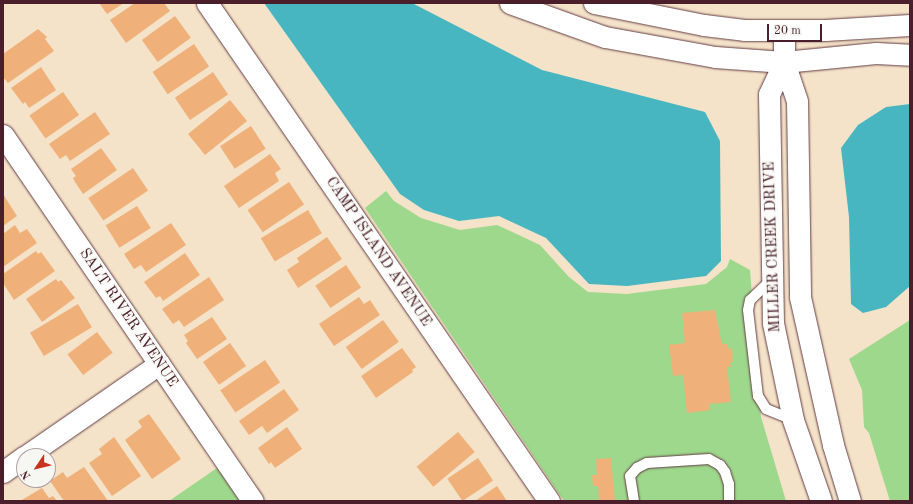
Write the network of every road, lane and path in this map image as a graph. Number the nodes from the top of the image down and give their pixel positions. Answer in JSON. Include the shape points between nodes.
{"nodes":[{"id":1,"x":207,"y":3,"type":"edge"},
{"id":2,"x":510,"y":3,"type":"edge"},
{"id":3,"x":594,"y":3,"type":"edge"},
{"id":4,"x":910,"y":25,"type":"edge"},
{"id":5,"x":784,"y":31,"type":"junction"},
{"id":6,"x":910,"y":55,"type":"edge"},
{"id":7,"x":784,"y":62,"type":"junction"},
{"id":8,"x":3,"y":135,"type":"edge"},
{"id":9,"x":771,"y":280,"type":"junction"},
{"id":10,"x":159,"y":364,"type":"junction"},
{"id":11,"x":793,"y":420,"type":"junction"},
{"id":12,"x":38,"y":448,"type":"edge"},
{"id":13,"x":16,"y":463,"type":"edge"},
{"id":14,"x":3,"y":472,"type":"edge"},
{"id":15,"x":253,"y":501,"type":"edge"},
{"id":16,"x":549,"y":501,"type":"edge"},
{"id":17,"x":634,"y":501,"type":"edge"},
{"id":18,"x":729,"y":501,"type":"edge"},
{"id":19,"x":821,"y":501,"type":"edge"},
{"id":20,"x":850,"y":501,"type":"edge"}],
"edges":[{"from":1,"to":16,"type":"street","name":"CAMP ISLAND AVENUE"},
{"from":2,"to":7,"type":"street","via":[[605,37],[715,57]]},
{"from":3,"to":5,"type":"street","via":[[704,25]]},
{"from":4,"to":5,"type":"street"},
{"from":5,"to":7,"type":"street"},
{"from":6,"to":7,"type":"street","via":[[876,53]]},
{"from":7,"to":9,"type":"street","name":"MILLER CREEK DRIVE","via":[[768,94]]},
{"from":7,"to":20,"type":"street","name":"MILLER CREEK DRIVE","via":[[798,101],[800,297],[833,445]]},
{"from":8,"to":10,"type":"street","name":"SALT RIVER AVENUE"},
{"from":9,"to":11,"type":"street","name":"MILLER CREEK DRIVE","via":[[773,323]]},
{"from":9,"to":11,"type":"lane","via":[[750,300],[748,310],[758,396],[766,409]]},
{"from":10,"to":12,"type":"street"},
{"from":10,"to":15,"type":"street","name":"SALT RIVER AVENUE"},
{"from":11,"to":19,"type":"street","name":"MILLER CREEK DRIVE"},
{"from":13,"to":14,"type":"street"},
{"from":17,"to":18,"type":"lane","via":[[630,476],[637,468],[647,463],[709,459],[720,465],[725,472],[729,484]]}]}
